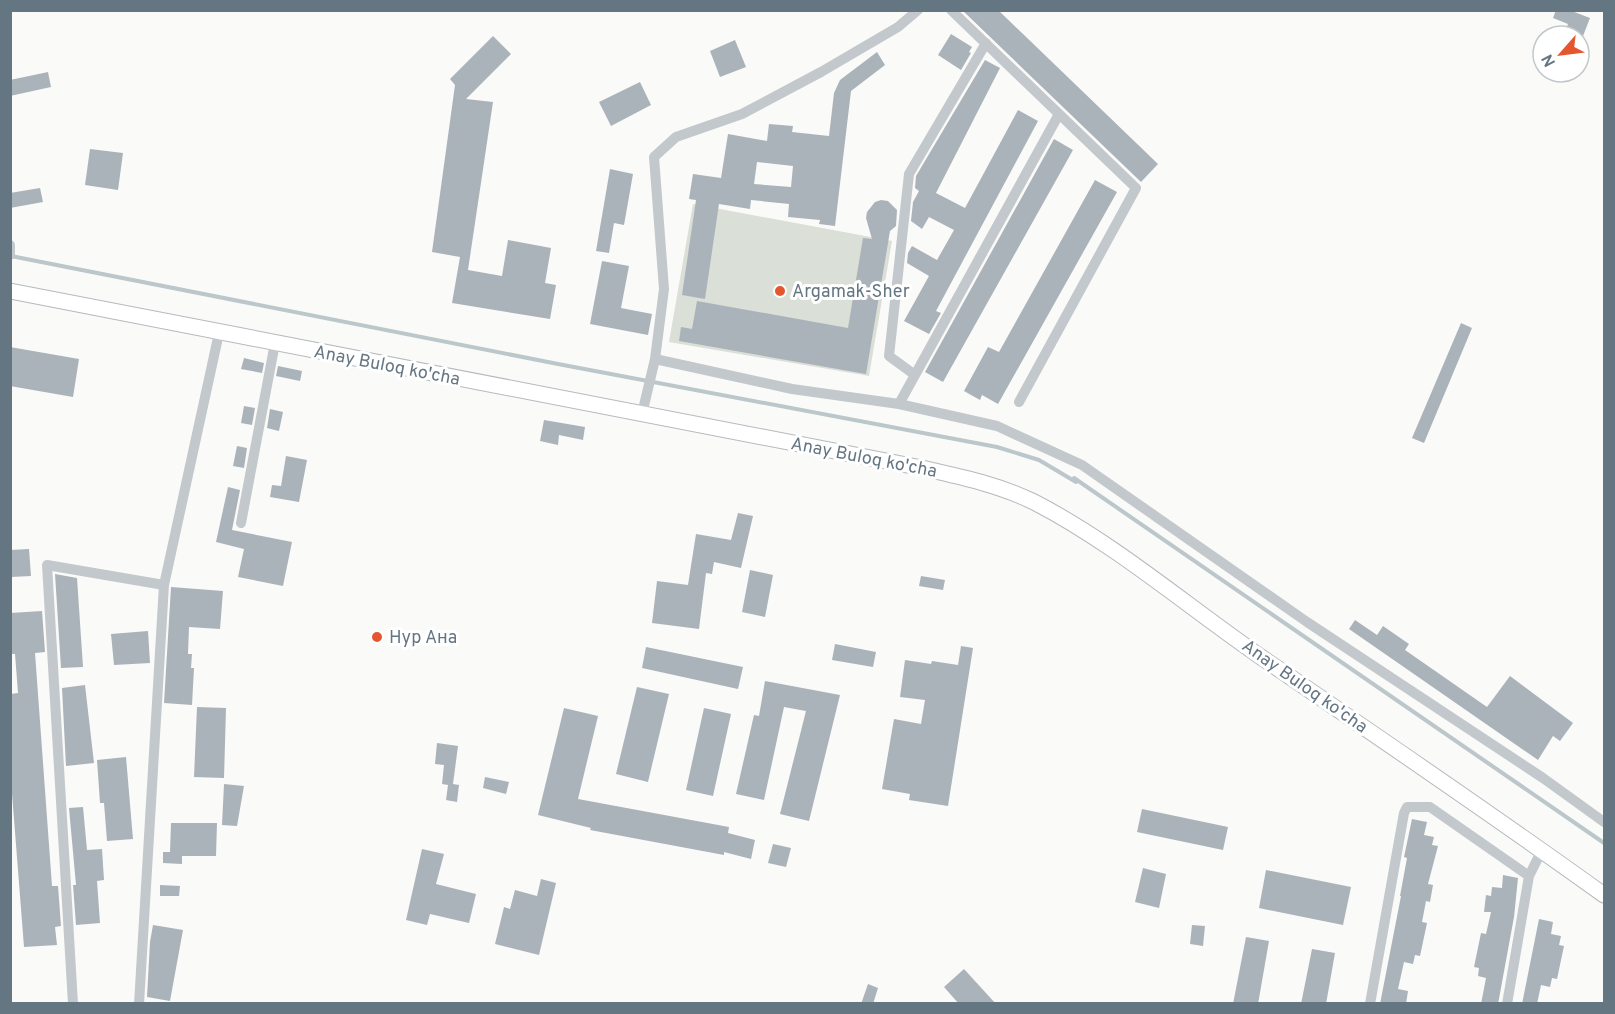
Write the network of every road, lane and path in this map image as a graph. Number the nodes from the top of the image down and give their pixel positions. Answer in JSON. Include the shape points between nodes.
{"nodes":[{"id":1,"x":918,"y":10,"type":"edge"},
{"id":2,"x":951,"y":10,"type":"edge"},
{"id":3,"x":986,"y":43,"type":"junction"},
{"id":4,"x":1059,"y":114,"type":"junction"},
{"id":5,"x":10,"y":245,"type":"edge"},
{"id":6,"x":11,"y":253,"type":"edge"},
{"id":7,"x":10,"y":291,"type":"edge"},
{"id":8,"x":219,"y":333,"type":"junction"},
{"id":9,"x":275,"y":343,"type":"junction"},
{"id":10,"x":655,"y":359,"type":"junction"},
{"id":11,"x":915,"y":375,"type":"junction"},
{"id":12,"x":1019,"y":402,"type":"dead end"},
{"id":13,"x":899,"y":404,"type":"junction"},
{"id":14,"x":642,"y":414,"type":"junction"},
{"id":15,"x":241,"y":523,"type":"dead end"},
{"id":16,"x":164,"y":585,"type":"junction"},
{"id":17,"x":1605,"y":822,"type":"edge"},
{"id":18,"x":1542,"y":850,"type":"junction"},
{"id":19,"x":1529,"y":876,"type":"junction"},
{"id":20,"x":1605,"y":895,"type":"edge"},
{"id":21,"x":73,"y":1004,"type":"edge"},
{"id":22,"x":139,"y":1004,"type":"edge"},
{"id":23,"x":1370,"y":1004,"type":"edge"},
{"id":24,"x":1507,"y":1004,"type":"edge"}],
"edges":[{"from":1,"to":10,"type":"street","via":[[898,27],[792,88],[742,114],[676,137],[654,157],[664,289]]},
{"from":2,"to":3,"type":"street"},
{"from":3,"to":4,"type":"street"},
{"from":3,"to":11,"type":"street","via":[[909,174],[889,356]]},
{"from":4,"to":11,"type":"street"},
{"from":4,"to":12,"type":"street","via":[[1136,188]]},
{"from":5,"to":6,"type":"street"},
{"from":7,"to":8,"type":"main road","name":"Anay Buloq ko'cha"},
{"from":8,"to":9,"type":"main road","name":"Anay Buloq ko'cha"},
{"from":8,"to":16,"type":"street"},
{"from":9,"to":14,"type":"main road","name":"Anay Buloq ko'cha"},
{"from":9,"to":15,"type":"street"},
{"from":10,"to":13,"type":"street","via":[[792,389]]},
{"from":10,"to":14,"type":"street"},
{"from":11,"to":13,"type":"street"},
{"from":13,"to":17,"type":"street","via":[[997,426],[1082,465],[1306,622]]},
{"from":14,"to":18,"type":"main road","name":"Anay Buloq ko'cha","via":[[972,479],[1033,502],[1092,536]]},
{"from":16,"to":21,"type":"street","via":[[47,565]]},
{"from":16,"to":22,"type":"street"},
{"from":18,"to":19,"type":"street"},
{"from":18,"to":20,"type":"main road","name":"Anay Buloq ko'cha"},
{"from":19,"to":23,"type":"street","via":[[1430,807],[1407,807]]},
{"from":19,"to":24,"type":"street"}]}
